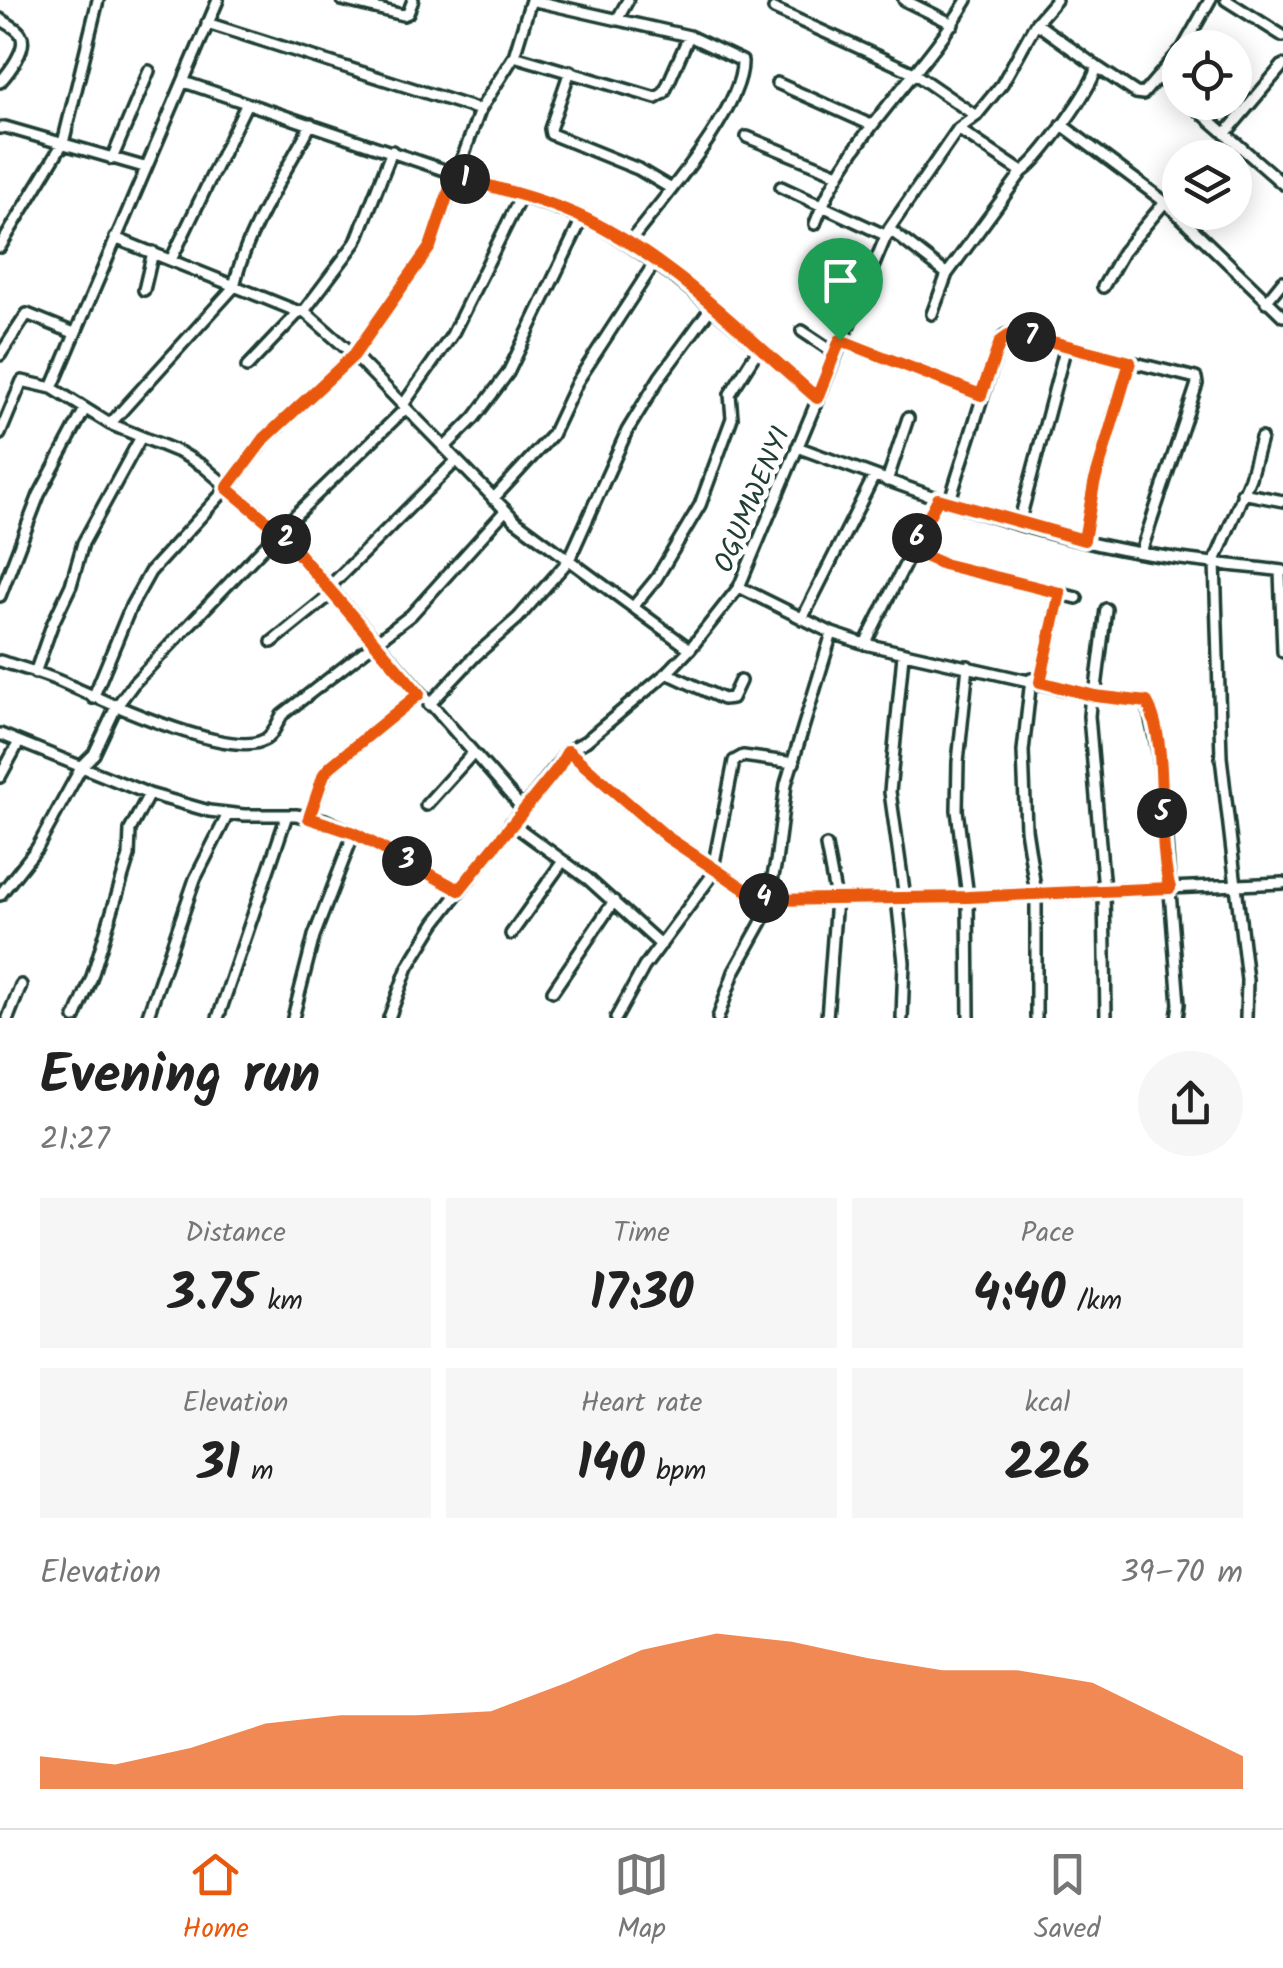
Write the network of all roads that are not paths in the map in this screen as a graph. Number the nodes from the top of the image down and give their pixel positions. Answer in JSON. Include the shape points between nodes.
{"nodes":[{"id":1,"x":98,"y":0,"type":"edge"},
{"id":2,"x":218,"y":0,"type":"edge"},
{"id":3,"x":342,"y":0,"type":"edge"},
{"id":4,"x":413,"y":0,"type":"edge"},
{"id":5,"x":531,"y":0,"type":"edge"},
{"id":6,"x":628,"y":0,"type":"edge"},
{"id":7,"x":904,"y":0,"type":"edge"},
{"id":8,"x":967,"y":0,"type":"edge"},
{"id":9,"x":1056,"y":0,"type":"edge"},
{"id":10,"x":1210,"y":0,"type":"edge"},
{"id":11,"x":1226,"y":0,"type":"edge"},
{"id":12,"x":774,"y":9,"type":"dead end"},
{"id":13,"x":0,"y":18,"type":"edge"},
{"id":14,"x":617,"y":20,"type":"junction"},
{"id":15,"x":207,"y":23,"type":"junction"},
{"id":16,"x":1036,"y":23,"type":"junction"},
{"id":17,"x":953,"y":24,"type":"junction"},
{"id":18,"x":1192,"y":30,"type":"edge"},
{"id":19,"x":689,"y":36,"type":"junction"},
{"id":20,"x":1283,"y":36,"type":"edge"},
{"id":21,"x":514,"y":56,"type":"junction"},
{"id":22,"x":1283,"y":65,"type":"edge"},
{"id":23,"x":1097,"y":67,"type":"junction"},
{"id":24,"x":149,"y":71,"type":"dead end"},
{"id":25,"x":570,"y":71,"type":"junction"},
{"id":26,"x":912,"y":72,"type":"junction"},
{"id":27,"x":1162,"y":72,"type":"edge"},
{"id":28,"x":1158,"y":77,"type":"junction"},
{"id":29,"x":1162,"y":80,"type":"edge"},
{"id":30,"x":0,"y":82,"type":"edge"},
{"id":31,"x":184,"y":82,"type":"junction"},
{"id":32,"x":777,"y":83,"type":"dead end"},
{"id":33,"x":246,"y":105,"type":"junction"},
{"id":34,"x":480,"y":110,"type":"junction"},
{"id":35,"x":976,"y":116,"type":"junction"},
{"id":36,"x":1209,"y":120,"type":"edge"},
{"id":37,"x":310,"y":124,"type":"junction"},
{"id":38,"x":871,"y":125,"type":"junction"},
{"id":39,"x":1062,"y":125,"type":"junction"},
{"id":40,"x":0,"y":128,"type":"edge"},
{"id":41,"x":958,"y":130,"type":"junction"},
{"id":42,"x":1225,"y":134,"type":"junction"},
{"id":43,"x":747,"y":137,"type":"dead end"},
{"id":44,"x":63,"y":143,"type":"junction"},
{"id":45,"x":392,"y":151,"type":"junction"},
{"id":46,"x":112,"y":159,"type":"junction"},
{"id":47,"x":144,"y":167,"type":"junction"},
{"id":48,"x":1283,"y":167,"type":"edge"},
{"id":49,"x":1022,"y":172,"type":"junction"},
{"id":50,"x":838,"y":174,"type":"junction"},
{"id":51,"x":454,"y":176,"type":"junction"},
{"id":52,"x":1272,"y":176,"type":"junction"},
{"id":53,"x":1283,"y":184,"type":"edge"},
{"id":54,"x":781,"y":187,"type":"dead end"},
{"id":55,"x":670,"y":188,"type":"junction"},
{"id":56,"x":521,"y":196,"type":"junction"},
{"id":57,"x":1162,"y":200,"type":"edge"},
{"id":58,"x":822,"y":205,"type":"junction"},
{"id":59,"x":1162,"y":206,"type":"edge"},
{"id":60,"x":583,"y":217,"type":"junction"},
{"id":61,"x":816,"y":224,"type":"dead end"},
{"id":62,"x":1193,"y":230,"type":"edge"},
{"id":63,"x":888,"y":232,"type":"junction"},
{"id":64,"x":115,"y":238,"type":"junction"},
{"id":65,"x":629,"y":242,"type":"junction"},
{"id":66,"x":0,"y":247,"type":"edge"},
{"id":67,"x":153,"y":252,"type":"junction"},
{"id":68,"x":171,"y":260,"type":"junction"},
{"id":69,"x":656,"y":262,"type":"junction"},
{"id":70,"x":948,"y":274,"type":"junction"},
{"id":71,"x":1283,"y":281,"type":"edge"},
{"id":72,"x":234,"y":287,"type":"junction"},
{"id":73,"x":1103,"y":287,"type":"dead end"},
{"id":74,"x":144,"y":290,"type":"dead end"},
{"id":75,"x":1266,"y":302,"type":"junction"},
{"id":76,"x":713,"y":305,"type":"junction"},
{"id":77,"x":302,"y":312,"type":"junction"},
{"id":78,"x":932,"y":314,"type":"dead end"},
{"id":79,"x":1283,"y":316,"type":"edge"},
{"id":80,"x":802,"y":331,"type":"dead end"},
{"id":81,"x":74,"y":332,"type":"junction"},
{"id":82,"x":840,"y":340,"type":"junction"},
{"id":83,"x":1066,"y":346,"type":"junction"},
{"id":84,"x":759,"y":348,"type":"junction"},
{"id":85,"x":835,"y":354,"type":"junction"},
{"id":86,"x":354,"y":355,"type":"junction"},
{"id":87,"x":0,"y":356,"type":"edge"},
{"id":88,"x":1130,"y":362,"type":"junction"},
{"id":89,"x":247,"y":367,"type":"dead end"},
{"id":90,"x":52,"y":388,"type":"junction"},
{"id":91,"x":981,"y":395,"type":"junction"},
{"id":92,"x":817,"y":398,"type":"junction"},
{"id":93,"x":404,"y":406,"type":"junction"},
{"id":94,"x":86,"y":409,"type":"junction"},
{"id":95,"x":908,"y":418,"type":"dead end"},
{"id":96,"x":110,"y":424,"type":"junction"},
{"id":97,"x":0,"y":434,"type":"edge"},
{"id":98,"x":141,"y":436,"type":"junction"},
{"id":99,"x":1261,"y":438,"type":"dead end"},
{"id":100,"x":444,"y":448,"type":"junction"},
{"id":101,"x":798,"y":448,"type":"junction"},
{"id":102,"x":455,"y":462,"type":"junction"},
{"id":103,"x":874,"y":476,"type":"junction"},
{"id":104,"x":887,"y":481,"type":"junction"},
{"id":105,"x":227,"y":488,"type":"junction"},
{"id":106,"x":1242,"y":493,"type":"junction"},
{"id":107,"x":493,"y":498,"type":"junction"},
{"id":108,"x":943,"y":501,"type":"junction"},
{"id":109,"x":1283,"y":501,"type":"edge"},
{"id":110,"x":505,"y":511,"type":"junction"},
{"id":111,"x":1020,"y":523,"type":"junction"},
{"id":112,"x":279,"y":531,"type":"junction"},
{"id":113,"x":1084,"y":540,"type":"junction"},
{"id":114,"x":911,"y":550,"type":"junction"},
{"id":115,"x":1141,"y":552,"type":"junction"},
{"id":116,"x":569,"y":560,"type":"junction"},
{"id":117,"x":1214,"y":561,"type":"junction"},
{"id":118,"x":1282,"y":571,"type":"edge"},
{"id":119,"x":739,"y":587,"type":"junction"},
{"id":120,"x":331,"y":590,"type":"junction"},
{"id":121,"x":1060,"y":593,"type":"junction"},
{"id":122,"x":0,"y":596,"type":"edge"},
{"id":123,"x":1078,"y":598,"type":"dead end"},
{"id":124,"x":633,"y":607,"type":"junction"},
{"id":125,"x":1106,"y":610,"type":"dead end"},
{"id":126,"x":802,"y":619,"type":"junction"},
{"id":127,"x":832,"y":633,"type":"junction"},
{"id":128,"x":272,"y":642,"type":"dead end"},
{"id":129,"x":376,"y":644,"type":"junction"},
{"id":130,"x":865,"y":644,"type":"junction"},
{"id":131,"x":690,"y":649,"type":"junction"},
{"id":132,"x":1283,"y":652,"type":"edge"},
{"id":133,"x":903,"y":654,"type":"junction"},
{"id":134,"x":0,"y":661,"type":"edge"},
{"id":135,"x":968,"y":666,"type":"junction"},
{"id":136,"x":36,"y":673,"type":"junction"},
{"id":137,"x":667,"y":673,"type":"junction"},
{"id":138,"x":740,"y":681,"type":"dead end"},
{"id":139,"x":1035,"y":681,"type":"junction"},
{"id":140,"x":419,"y":694,"type":"junction"},
{"id":141,"x":1093,"y":695,"type":"junction"},
{"id":142,"x":93,"y":698,"type":"junction"},
{"id":143,"x":429,"y":705,"type":"junction"},
{"id":144,"x":116,"y":707,"type":"junction"},
{"id":145,"x":0,"y":734,"type":"edge"},
{"id":146,"x":19,"y":742,"type":"junction"},
{"id":147,"x":568,"y":751,"type":"junction"},
{"id":148,"x":473,"y":753,"type":"junction"},
{"id":149,"x":794,"y":764,"type":"junction"},
{"id":150,"x":82,"y":766,"type":"junction"},
{"id":151,"x":0,"y":777,"type":"edge"},
{"id":152,"x":148,"y":794,"type":"junction"},
{"id":153,"x":426,"y":805,"type":"dead end"},
{"id":154,"x":522,"y":808,"type":"junction"},
{"id":155,"x":228,"y":814,"type":"junction"},
{"id":156,"x":287,"y":815,"type":"junction"},
{"id":157,"x":309,"y":818,"type":"junction"},
{"id":158,"x":511,"y":823,"type":"junction"},
{"id":159,"x":354,"y":833,"type":"junction"},
{"id":160,"x":826,"y":846,"type":"dead end"},
{"id":161,"x":563,"y":861,"type":"junction"},
{"id":162,"x":714,"y":869,"type":"junction"},
{"id":163,"x":1283,"y":883,"type":"edge"},
{"id":164,"x":1236,"y":885,"type":"junction"},
{"id":165,"x":1170,"y":888,"type":"junction"},
{"id":166,"x":459,"y":890,"type":"junction"},
{"id":167,"x":1104,"y":890,"type":"junction"},
{"id":168,"x":1036,"y":894,"type":"junction"},
{"id":169,"x":0,"y":896,"type":"edge"},
{"id":170,"x":968,"y":897,"type":"junction"},
{"id":171,"x":901,"y":898,"type":"junction"},
{"id":172,"x":836,"y":899,"type":"junction"},
{"id":173,"x":768,"y":900,"type":"junction"},
{"id":174,"x":614,"y":901,"type":"junction"},
{"id":175,"x":511,"y":934,"type":"dead end"},
{"id":176,"x":661,"y":945,"type":"junction"},
{"id":177,"x":21,"y":985,"type":"dead end"},
{"id":178,"x":554,"y":991,"type":"dead end"},
{"id":179,"x":8,"y":1018,"type":"edge"},
{"id":180,"x":75,"y":1018,"type":"edge"},
{"id":181,"x":147,"y":1018,"type":"edge"},
{"id":182,"x":218,"y":1018,"type":"edge"},
{"id":183,"x":293,"y":1018,"type":"edge"},
{"id":184,"x":389,"y":1018,"type":"edge"},
{"id":185,"x":616,"y":1018,"type":"edge"},
{"id":186,"x":718,"y":1018,"type":"edge"},
{"id":187,"x":826,"y":1018,"type":"edge"},
{"id":188,"x":902,"y":1018,"type":"edge"},
{"id":189,"x":969,"y":1018,"type":"edge"},
{"id":190,"x":1036,"y":1018,"type":"edge"},
{"id":191,"x":1106,"y":1018,"type":"edge"},
{"id":192,"x":1177,"y":1018,"type":"edge"},
{"id":193,"x":1246,"y":1018,"type":"edge"}],
"edges":[{"from":1,"to":44,"type":"street"},
{"from":2,"to":15,"type":"street"},
{"from":3,"to":4,"type":"street","via":[[405,15]]},
{"from":5,"to":14,"type":"street"},
{"from":5,"to":21,"type":"street"},
{"from":6,"to":14,"type":"street"},
{"from":7,"to":17,"type":"street"},
{"from":8,"to":17,"type":"street"},
{"from":9,"to":16,"type":"street","name":"OGUMWENYI"},
{"from":10,"to":18,"type":"street"},
{"from":11,"to":20,"type":"street"},
{"from":12,"to":26,"type":"street"},
{"from":13,"to":30,"type":"street","via":[[23,38]]},
{"from":14,"to":19,"type":"street"},
{"from":15,"to":31,"type":"street"},
{"from":15,"to":34,"type":"street"},
{"from":16,"to":23,"type":"street"},
{"from":16,"to":35,"type":"street","name":"OGUMWENYI"},
{"from":17,"to":26,"type":"street"},
{"from":19,"to":25,"type":"street","via":[[656,98]]},
{"from":19,"to":55,"type":"street","via":[[744,66],[711,136]]},
{"from":21,"to":25,"type":"street"},
{"from":21,"to":34,"type":"street"},
{"from":22,"to":42,"type":"street"},
{"from":23,"to":28,"type":"street","via":[[1136,93]]},
{"from":23,"to":39,"type":"street"},
{"from":24,"to":46,"type":"street"},
{"from":25,"to":55,"type":"street","via":[[551,134]]},
{"from":26,"to":35,"type":"street"},
{"from":26,"to":38,"type":"street"},
{"from":27,"to":28,"type":"street"},
{"from":28,"to":29,"type":"street"},
{"from":31,"to":33,"type":"street"},
{"from":31,"to":47,"type":"street"},
{"from":32,"to":38,"type":"street"},
{"from":33,"to":37,"type":"street"},
{"from":33,"to":68,"type":"street"},
{"from":34,"to":51,"type":"street"},
{"from":35,"to":41,"type":"street","name":"OGUMWENYI"},
{"from":36,"to":42,"type":"street"},
{"from":37,"to":45,"type":"street"},
{"from":37,"to":72,"type":"street","via":[[248,244]]},
{"from":38,"to":50,"type":"street"},
{"from":39,"to":49,"type":"street"},
{"from":39,"to":57,"type":"street"},
{"from":40,"to":44,"type":"street"},
{"from":41,"to":49,"type":"street"},
{"from":41,"to":63,"type":"street","name":"OGUMWENYI"},
{"from":42,"to":52,"type":"street"},
{"from":43,"to":50,"type":"street"},
{"from":44,"to":46,"type":"street"},
{"from":44,"to":66,"type":"street"},
{"from":45,"to":51,"type":"street"},
{"from":45,"to":77,"type":"street","via":[[356,242]]},
{"from":46,"to":47,"type":"street"},
{"from":47,"to":64,"type":"street"},
{"from":48,"to":52,"type":"street"},
{"from":49,"to":70,"type":"street"},
{"from":50,"to":58,"type":"street"},
{"from":51,"to":56,"type":"street"},
{"from":51,"to":86,"type":"street","via":[[430,247]]},
{"from":52,"to":53,"type":"street"},
{"from":54,"to":58,"type":"street"},
{"from":55,"to":65,"type":"street"},
{"from":56,"to":60,"type":"street"},
{"from":56,"to":93,"type":"street","via":[[452,335]]},
{"from":58,"to":61,"type":"street"},
{"from":58,"to":63,"type":"street"},
{"from":59,"to":73,"type":"street"},
{"from":60,"to":65,"type":"street"},
{"from":60,"to":100,"type":"street","via":[[508,373]]},
{"from":62,"to":75,"type":"street"},
{"from":63,"to":70,"type":"street"},
{"from":63,"to":82,"type":"street","name":"OGUMWENYI"},
{"from":64,"to":67,"type":"street"},
{"from":64,"to":81,"type":"street"},
{"from":65,"to":69,"type":"street"},
{"from":67,"to":68,"type":"street"},
{"from":67,"to":74,"type":"street"},
{"from":68,"to":72,"type":"street"},
{"from":69,"to":76,"type":"street"},
{"from":69,"to":107,"type":"street","via":[[578,382],[552,435]]},
{"from":70,"to":78,"type":"street"},
{"from":71,"to":75,"type":"street"},
{"from":72,"to":77,"type":"street"},
{"from":72,"to":96,"type":"street"},
{"from":75,"to":79,"type":"street"},
{"from":76,"to":84,"type":"street"},
{"from":76,"to":116,"type":"street","via":[[628,431]]},
{"from":77,"to":86,"type":"street"},
{"from":77,"to":89,"type":"street"},
{"from":80,"to":85,"type":"street"},
{"from":81,"to":87,"type":"street","via":[[27,314]]},
{"from":81,"to":90,"type":"street"},
{"from":82,"to":85,"type":"street","name":"OGUMWENYI"},
{"from":82,"to":91,"type":"street"},
{"from":83,"to":88,"type":"street"},
{"from":83,"to":91,"type":"street","via":[[1006,335]]},
{"from":83,"to":111,"type":"street"},
{"from":84,"to":92,"type":"street"},
{"from":84,"to":124,"type":"street","via":[[730,394],[732,418],[700,505]]},
{"from":85,"to":92,"type":"street","name":"OGUMWENYI"},
{"from":86,"to":93,"type":"street"},
{"from":86,"to":105,"type":"street","via":[[264,439]]},
{"from":88,"to":113,"type":"street"},
{"from":88,"to":115,"type":"street","via":[[1192,375],[1196,384]]},
{"from":90,"to":94,"type":"street"},
{"from":90,"to":97,"type":"street","via":[[22,381]]},
{"from":91,"to":108,"type":"street"},
{"from":92,"to":101,"type":"street","name":"OGUMWENYI"},
{"from":93,"to":100,"type":"street"},
{"from":93,"to":112,"type":"street"},
{"from":94,"to":96,"type":"street"},
{"from":94,"to":122,"type":"street","via":[[40,495]]},
{"from":95,"to":104,"type":"street"},
{"from":96,"to":98,"type":"street"},
{"from":98,"to":105,"type":"street","via":[[203,466]]},
{"from":98,"to":136,"type":"street","via":[[83,543]]},
{"from":99,"to":106,"type":"street"},
{"from":100,"to":102,"type":"street"},
{"from":101,"to":103,"type":"street"},
{"from":101,"to":119,"type":"street","name":"OGUMWENYI"},
{"from":102,"to":107,"type":"street"},
{"from":102,"to":120,"type":"street"},
{"from":103,"to":104,"type":"street"},
{"from":103,"to":126,"type":"street"},
{"from":104,"to":108,"type":"street"},
{"from":105,"to":112,"type":"street"},
{"from":105,"to":142,"type":"street","via":[[150,572]]},
{"from":106,"to":109,"type":"street"},
{"from":106,"to":117,"type":"street"},
{"from":107,"to":110,"type":"street"},
{"from":108,"to":111,"type":"street"},
{"from":108,"to":114,"type":"street"},
{"from":110,"to":116,"type":"street"},
{"from":110,"to":129,"type":"street","via":[[412,616]]},
{"from":111,"to":113,"type":"street"},
{"from":112,"to":120,"type":"street"},
{"from":112,"to":144,"type":"street"},
{"from":113,"to":115,"type":"street"},
{"from":114,"to":121,"type":"street"},
{"from":114,"to":130,"type":"street"},
{"from":115,"to":117,"type":"street"},
{"from":116,"to":124,"type":"street"},
{"from":116,"to":143,"type":"street"},
{"from":117,"to":118,"type":"street"},
{"from":117,"to":164,"type":"street","via":[[1221,757]]},
{"from":118,"to":132,"type":"street"},
{"from":119,"to":126,"type":"street"},
{"from":119,"to":131,"type":"street","name":"OGUMWENYI"},
{"from":120,"to":128,"type":"street"},
{"from":120,"to":129,"type":"street"},
{"from":121,"to":123,"type":"street"},
{"from":121,"to":139,"type":"street"},
{"from":124,"to":131,"type":"street"},
{"from":125,"to":141,"type":"street"},
{"from":126,"to":127,"type":"street"},
{"from":127,"to":130,"type":"street"},
{"from":127,"to":149,"type":"street"},
{"from":129,"to":140,"type":"street"},
{"from":129,"to":144,"type":"street","via":[[282,715],[261,741],[236,743]]},
{"from":130,"to":133,"type":"street"},
{"from":131,"to":137,"type":"street","name":"OGUMWENYI"},
{"from":133,"to":135,"type":"street"},
{"from":133,"to":171,"type":"street","via":[[890,792]]},
{"from":134,"to":136,"type":"street"},
{"from":135,"to":139,"type":"street"},
{"from":135,"to":170,"type":"street","via":[[957,810]]},
{"from":136,"to":142,"type":"street"},
{"from":137,"to":138,"type":"street","via":[[722,699],[732,698]]},
{"from":137,"to":147,"type":"street","name":"OGUMWENYI"},
{"from":139,"to":141,"type":"street"},
{"from":139,"to":168,"type":"street","via":[[1023,751]]},
{"from":140,"to":143,"type":"street"},
{"from":140,"to":157,"type":"street","via":[[331,766]]},
{"from":141,"to":165,"type":"street","via":[[1139,700],[1150,709]]},
{"from":141,"to":167,"type":"street","via":[[1090,735]]},
{"from":142,"to":144,"type":"street"},
{"from":143,"to":148,"type":"street"},
{"from":144,"to":150,"type":"street"},
{"from":145,"to":146,"type":"street"},
{"from":146,"to":150,"type":"street"},
{"from":146,"to":151,"type":"street"},
{"from":147,"to":154,"type":"street","name":"OGUMWENYI"},
{"from":147,"to":162,"type":"street"},
{"from":148,"to":153,"type":"street"},
{"from":148,"to":154,"type":"street"},
{"from":149,"to":162,"type":"street","via":[[734,760]]},
{"from":149,"to":173,"type":"street"},
{"from":150,"to":152,"type":"street"},
{"from":150,"to":169,"type":"street"},
{"from":152,"to":155,"type":"street"},
{"from":152,"to":180,"type":"street","via":[[130,830],[129,856]]},
{"from":154,"to":158,"type":"street","name":"OGUMWENYI"},
{"from":155,"to":156,"type":"street"},
{"from":155,"to":181,"type":"street","via":[[195,879]]},
{"from":156,"to":157,"type":"street"},
{"from":156,"to":182,"type":"street"},
{"from":157,"to":159,"type":"street"},
{"from":158,"to":161,"type":"street"},
{"from":158,"to":166,"type":"street","name":"OGUMWENYI"},
{"from":159,"to":166,"type":"street"},
{"from":159,"to":183,"type":"street","via":[[314,936]]},
{"from":160,"to":172,"type":"street"},
{"from":161,"to":174,"type":"street"},
{"from":161,"to":175,"type":"street"},
{"from":162,"to":173,"type":"street"},
{"from":162,"to":176,"type":"street"},
{"from":163,"to":164,"type":"street"},
{"from":164,"to":165,"type":"street"},
{"from":164,"to":193,"type":"street"},
{"from":165,"to":167,"type":"street"},
{"from":165,"to":192,"type":"street"},
{"from":166,"to":184,"type":"street","name":"OGUMWENYI","via":[[408,966]]},
{"from":167,"to":168,"type":"street"},
{"from":167,"to":191,"type":"street"},
{"from":168,"to":170,"type":"street"},
{"from":168,"to":190,"type":"street"},
{"from":170,"to":171,"type":"street"},
{"from":170,"to":189,"type":"street"},
{"from":171,"to":172,"type":"street"},
{"from":171,"to":188,"type":"street"},
{"from":172,"to":173,"type":"street"},
{"from":172,"to":187,"type":"street"},
{"from":173,"to":186,"type":"street"},
{"from":174,"to":176,"type":"street"},
{"from":174,"to":178,"type":"street"},
{"from":176,"to":185,"type":"street"},
{"from":177,"to":179,"type":"street"}]}
